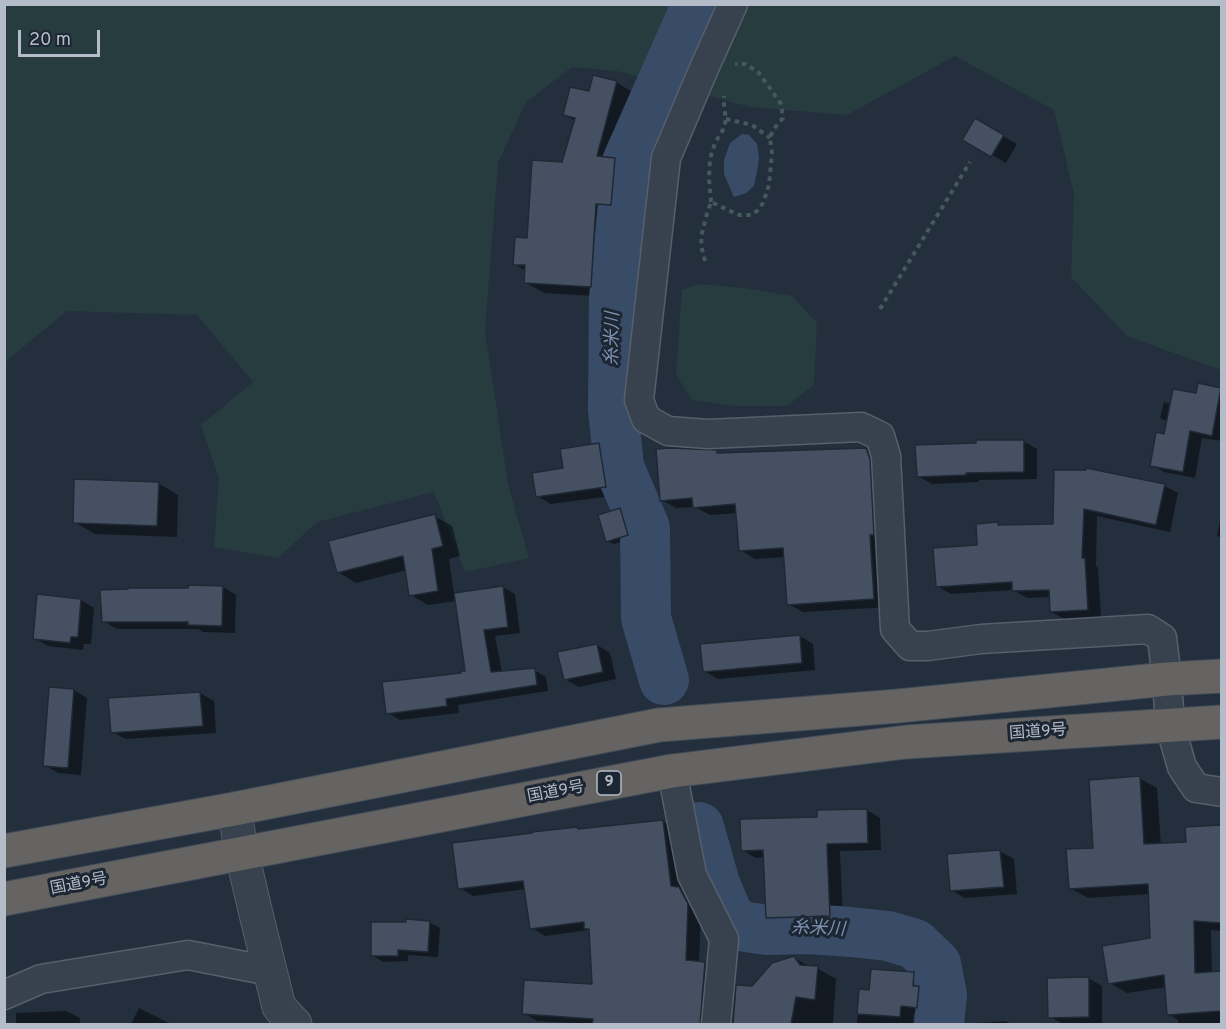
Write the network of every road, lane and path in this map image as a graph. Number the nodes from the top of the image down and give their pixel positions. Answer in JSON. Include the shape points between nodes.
{"nodes":[{"id":1,"x":733,"y":4,"type":"edge"},
{"id":2,"x":711,"y":53,"type":"junction"},
{"id":3,"x":724,"y":92,"type":"dead end"},
{"id":4,"x":726,"y":118,"type":"junction"},
{"id":5,"x":770,"y":138,"type":"junction"},
{"id":6,"x":970,"y":162,"type":"dead end"},
{"id":7,"x":711,"y":202,"type":"junction"},
{"id":8,"x":705,"y":261,"type":"dead end"},
{"id":9,"x":880,"y":309,"type":"dead end"},
{"id":10,"x":1221,"y":676,"type":"edge"},
{"id":11,"x":1167,"y":679,"type":"junction"},
{"id":12,"x":1221,"y":722,"type":"edge"},
{"id":13,"x":1170,"y":725,"type":"junction"},
{"id":14,"x":672,"y":771,"type":"junction"},
{"id":15,"x":1221,"y":792,"type":"edge"},
{"id":16,"x":234,"y":809,"type":"junction"},
{"id":17,"x":4,"y":851,"type":"edge"},
{"id":18,"x":242,"y":854,"type":"junction"},
{"id":19,"x":4,"y":899,"type":"edge"},
{"id":20,"x":270,"y":971,"type":"junction"},
{"id":21,"x":4,"y":995,"type":"edge"},
{"id":22,"x":295,"y":1024,"type":"edge"},
{"id":23,"x":716,"y":1024,"type":"edge"}],
"edges":[{"from":1,"to":2,"type":"street"},
{"from":2,"to":5,"type":"path","via":[[730,65],[746,64],[759,73],[780,104],[783,118]]},
{"from":2,"to":11,"type":"street","via":[[666,158],[639,400],[646,419],[668,431],[708,434],[861,427],[880,436],[886,456],[895,629],[910,646],[1148,629],[1162,638]]},
{"from":3,"to":4,"type":"path"},
{"from":4,"to":5,"type":"path","via":[[752,125]]},
{"from":4,"to":7,"type":"path","via":[[710,159]]},
{"from":5,"to":7,"type":"path","via":[[769,185],[757,211],[739,215]]},
{"from":6,"to":9,"type":"path"},
{"from":7,"to":8,"type":"path","via":[[702,237]]},
{"from":10,"to":11,"type":"highway"},
{"from":11,"to":13,"type":"street"},
{"from":11,"to":16,"type":"highway","via":[[659,725]]},
{"from":12,"to":13,"type":"highway","name":"国道9号","number":"9"},
{"from":13,"to":14,"type":"highway","name":"国道9号","number":"9","via":[[906,742]]},
{"from":13,"to":15,"type":"street","via":[[1182,767],[1196,788]]},
{"from":14,"to":18,"type":"highway","name":"国道9号","number":"9"},
{"from":14,"to":23,"type":"street","via":[[692,875],[724,939]]},
{"from":16,"to":17,"type":"highway"},
{"from":16,"to":18,"type":"street"},
{"from":18,"to":19,"type":"highway","name":"国道9号","number":"9"},
{"from":18,"to":20,"type":"street"},
{"from":20,"to":21,"type":"street","via":[[188,955],[41,980]]},
{"from":20,"to":22,"type":"street","via":[[279,1007]]}]}
